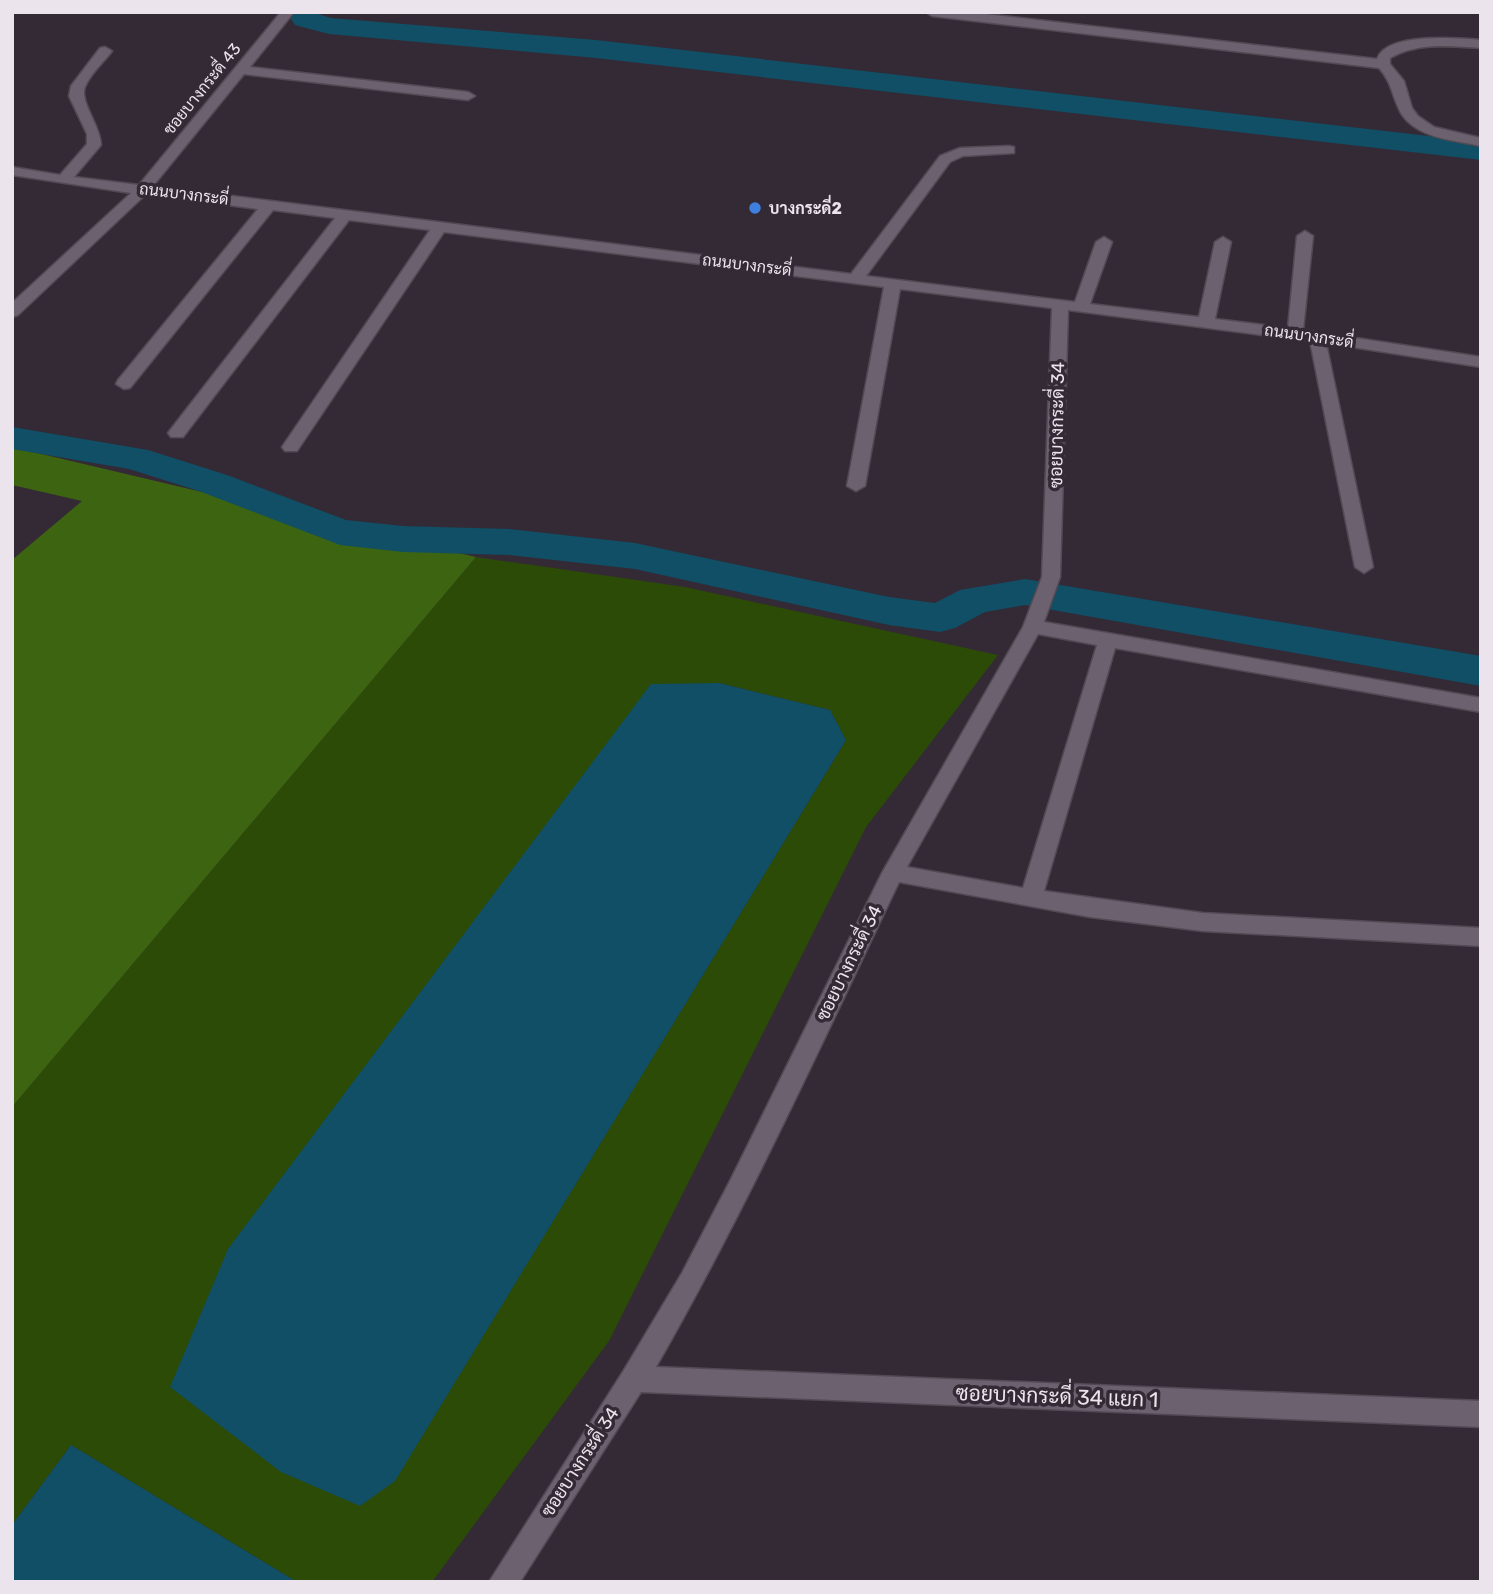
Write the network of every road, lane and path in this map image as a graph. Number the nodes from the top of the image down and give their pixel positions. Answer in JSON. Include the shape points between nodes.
{"nodes":[{"id":1,"x":288,"y":12,"type":"edge"},
{"id":2,"x":932,"y":12,"type":"edge"},
{"id":3,"x":1481,"y":44,"type":"edge"},
{"id":4,"x":105,"y":51,"type":"dead end"},
{"id":5,"x":1384,"y":64,"type":"junction"},
{"id":6,"x":241,"y":69,"type":"junction"},
{"id":7,"x":468,"y":96,"type":"dead end"},
{"id":8,"x":1481,"y":142,"type":"edge"},
{"id":9,"x":1009,"y":150,"type":"dead end"},
{"id":10,"x":12,"y":171,"type":"edge"},
{"id":11,"x":64,"y":180,"type":"junction"},
{"id":12,"x":143,"y":189,"type":"junction"},
{"id":13,"x":270,"y":204,"type":"junction"},
{"id":14,"x":346,"y":214,"type":"junction"},
{"id":15,"x":440,"y":226,"type":"junction"},
{"id":16,"x":1305,"y":236,"type":"dead end"},
{"id":17,"x":1104,"y":242,"type":"dead end"},
{"id":18,"x":1223,"y":242,"type":"dead end"},
{"id":19,"x":856,"y":278,"type":"junction"},
{"id":20,"x":893,"y":283,"type":"junction"},
{"id":21,"x":1060,"y":304,"type":"junction"},
{"id":22,"x":1081,"y":306,"type":"junction"},
{"id":23,"x":12,"y":312,"type":"edge"},
{"id":24,"x":1206,"y":322,"type":"junction"},
{"id":25,"x":1295,"y":334,"type":"junction"},
{"id":26,"x":1317,"y":337,"type":"junction"},
{"id":27,"x":1481,"y":362,"type":"edge"},
{"id":28,"x":124,"y":384,"type":"dead end"},
{"id":29,"x":177,"y":433,"type":"dead end"},
{"id":30,"x":291,"y":447,"type":"dead end"},
{"id":31,"x":856,"y":486,"type":"dead end"},
{"id":32,"x":1364,"y":568,"type":"dead end"},
{"id":33,"x":1033,"y":626,"type":"junction"},
{"id":34,"x":1108,"y":639,"type":"junction"},
{"id":35,"x":1481,"y":705,"type":"edge"},
{"id":36,"x":893,"y":873,"type":"junction"},
{"id":37,"x":1031,"y":897,"type":"junction"},
{"id":38,"x":1481,"y":937,"type":"edge"},
{"id":39,"x":634,"y":1379,"type":"junction"},
{"id":40,"x":1481,"y":1414,"type":"edge"},
{"id":41,"x":503,"y":1582,"type":"edge"}],
"edges":[{"from":1,"to":6,"type":"street","name":"ซอยบางกระดี่ 43"},
{"from":2,"to":5,"type":"street"},
{"from":3,"to":5,"type":"street","via":[[1422,43],[1395,49],[1384,56]]},
{"from":4,"to":11,"type":"street","via":[[78,86],[76,96],[94,134],[94,145]]},
{"from":5,"to":8,"type":"street","via":[[1413,119],[1429,130]]},
{"from":6,"to":7,"type":"street"},
{"from":6,"to":12,"type":"street","name":"ซอยบางกระดี่ 43"},
{"from":9,"to":19,"type":"street","via":[[960,152],[945,159]]},
{"from":10,"to":11,"type":"street","name":"ถนนบางกระดี่"},
{"from":11,"to":12,"type":"street","name":"ถนนบางกระดี่"},
{"from":12,"to":13,"type":"street","name":"ถนนบางกระดี่"},
{"from":12,"to":23,"type":"street","name":"ซอยบางกระดี่ 43"},
{"from":13,"to":14,"type":"street","name":"ถนนบางกระดี่"},
{"from":13,"to":28,"type":"street"},
{"from":14,"to":15,"type":"street","name":"ถนนบางกระดี่"},
{"from":14,"to":29,"type":"street"},
{"from":15,"to":19,"type":"street","name":"ถนนบางกระดี่"},
{"from":15,"to":30,"type":"street"},
{"from":16,"to":25,"type":"street"},
{"from":17,"to":22,"type":"street"},
{"from":18,"to":24,"type":"street"},
{"from":19,"to":20,"type":"street","name":"ถนนบางกระดี่"},
{"from":20,"to":21,"type":"street","name":"ถนนบางกระดี่"},
{"from":20,"to":31,"type":"street"},
{"from":21,"to":22,"type":"street","name":"ถนนบางกระดี่"},
{"from":21,"to":33,"type":"street","name":"ซอยบางกระดี่ 34","via":[[1051,578]]},
{"from":22,"to":24,"type":"street","name":"ถนนบางกระดี่"},
{"from":24,"to":25,"type":"street","name":"ถนนบางกระดี่"},
{"from":25,"to":26,"type":"street","name":"ถนนบางกระดี่"},
{"from":26,"to":27,"type":"street","name":"ถนนบางกระดี่"},
{"from":26,"to":32,"type":"street"},
{"from":33,"to":34,"type":"street"},
{"from":33,"to":36,"type":"street","name":"ซอยบางกระดี่ 34"},
{"from":34,"to":35,"type":"street"},
{"from":34,"to":37,"type":"street"},
{"from":36,"to":37,"type":"street"},
{"from":36,"to":39,"type":"street","name":"ซอยบางกระดี่ 34","via":[[740,1187]]},
{"from":37,"to":38,"type":"street","via":[[1203,922]]},
{"from":39,"to":40,"type":"street","name":"ซอยบางกระดี่ 34 แยก 1"},
{"from":39,"to":41,"type":"street","name":"ซอยบางกระดี่ 34"}]}
